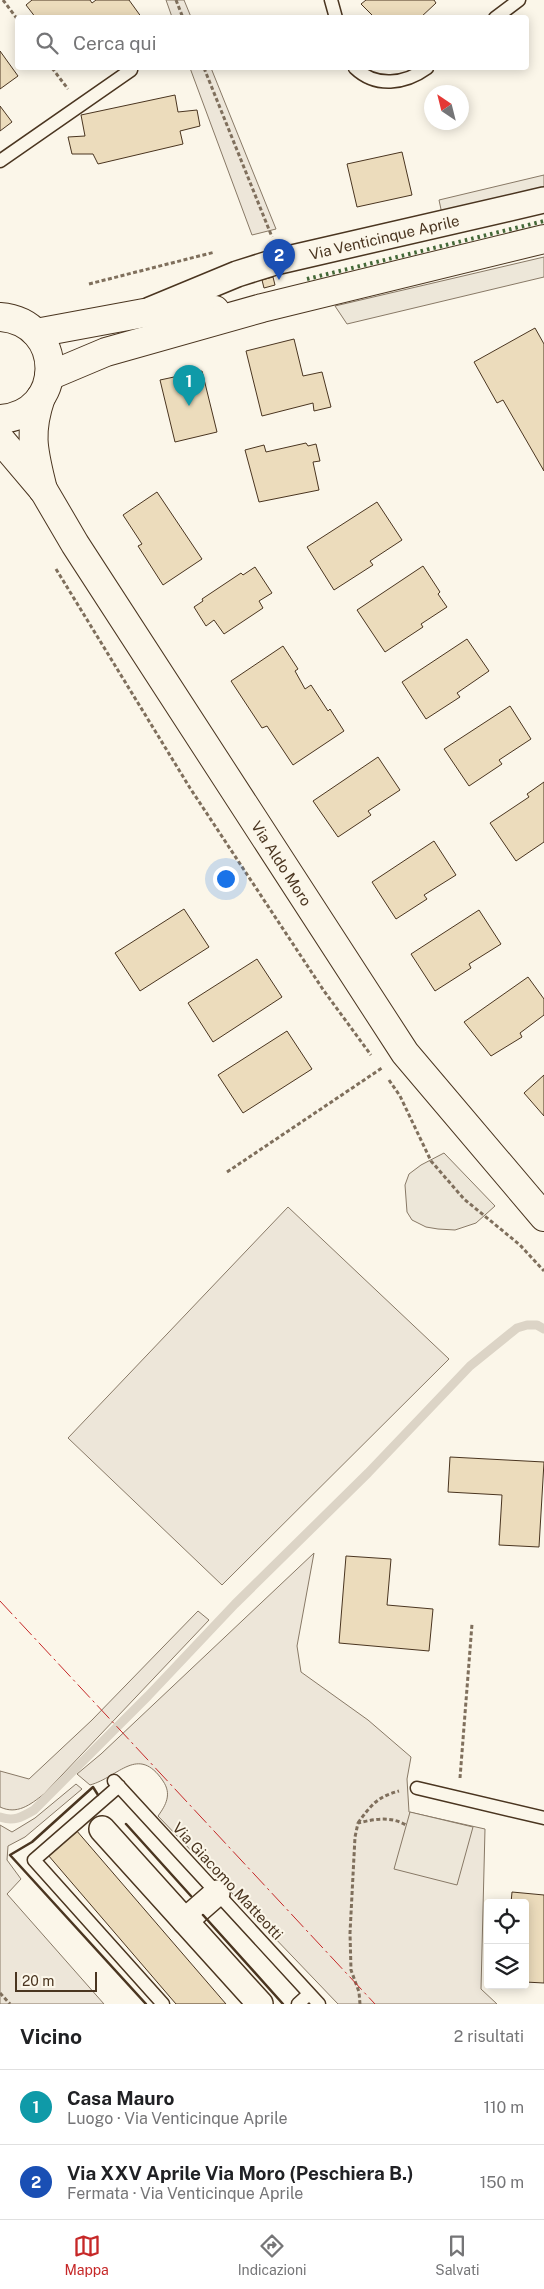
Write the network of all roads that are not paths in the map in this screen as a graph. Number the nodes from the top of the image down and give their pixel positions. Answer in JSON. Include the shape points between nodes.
{"nodes":[{"id":1,"x":331,"y":0,"type":"edge"},
{"id":2,"x":519,"y":0,"type":"edge"},
{"id":3,"x":335,"y":15,"type":"edge"},
{"id":4,"x":499,"y":15,"type":"edge"},
{"id":5,"x":131,"y":70,"type":"dead end"},
{"id":6,"x":358,"y":70,"type":"edge"},
{"id":7,"x":423,"y":70,"type":"edge"},
{"id":8,"x":0,"y":161,"type":"edge"},
{"id":9,"x":544,"y":200,"type":"edge"},
{"id":10,"x":544,"y":239,"type":"edge"},
{"id":11,"x":262,"y":308,"type":"junction"},
{"id":12,"x":144,"y":313,"type":"junction"},
{"id":13,"x":13,"y":318,"type":"edge"},
{"id":14,"x":45,"y":387,"type":"junction"},
{"id":15,"x":0,"y":419,"type":"edge"},
{"id":16,"x":0,"y":439,"type":"edge"},
{"id":17,"x":44,"y":491,"type":"junction"},
{"id":18,"x":544,"y":1217,"type":"edge"},
{"id":19,"x":417,"y":1788,"type":"road end"},
{"id":20,"x":544,"y":1818,"type":"edge"},
{"id":21,"x":102,"y":1829,"type":"dead end"},
{"id":22,"x":217,"y":1892,"type":"junction"},
{"id":23,"x":185,"y":1921,"type":"junction"},
{"id":24,"x":310,"y":1994,"type":"junction"},
{"id":25,"x":163,"y":2004,"type":"edge"},
{"id":26,"x":260,"y":2004,"type":"edge"},
{"id":27,"x":298,"y":2004,"type":"edge"},
{"id":28,"x":319,"y":2004,"type":"edge"}],
"edges":[{"from":1,"to":3,"type":"lane"},
{"from":2,"to":4,"type":"lane"},
{"from":5,"to":8,"type":"lane"},
{"from":6,"to":7,"type":"lane","via":[[371,79],[391,82]]},
{"from":9,"to":12,"type":"street","name":"Via Venticinque Aprile","via":[[275,262],[237,274]]},
{"from":10,"to":11,"type":"street","name":"Via Venticinque Aprile"},
{"from":11,"to":12,"type":"street","name":"Via Venticinque Aprile"},
{"from":11,"to":14,"type":"street","name":"Via Venticinque Aprile","via":[[106,352]]},
{"from":12,"to":13,"type":"street","name":"Via Venticinque Aprile"},
{"from":13,"to":14,"type":"street","name":"Via Aldo Moro","via":[[44,342],[50,359]]},
{"from":14,"to":15,"type":"street","name":"Via Venticinque Aprile","via":[[22,414]]},
{"from":14,"to":17,"type":"street","name":"Via Aldo Moro","via":[[32,438]]},
{"from":16,"to":17,"type":"street","name":"Via Aldo Moro"},
{"from":17,"to":18,"type":"street","name":"Via Aldo Moro","via":[[404,1053]]},
{"from":19,"to":20,"type":"lane"},
{"from":21,"to":23,"type":"street"},
{"from":22,"to":23,"type":"street"},
{"from":22,"to":24,"type":"lane","name":"Via Giacomo Matteotti"},
{"from":22,"to":25,"type":"lane","name":"Via Giacomo Matteotti","via":[[116,1783],[34,1860]]},
{"from":23,"to":26,"type":"street"},
{"from":24,"to":27,"type":"lane"},
{"from":24,"to":28,"type":"lane","name":"Via Giacomo Matteotti"}]}
